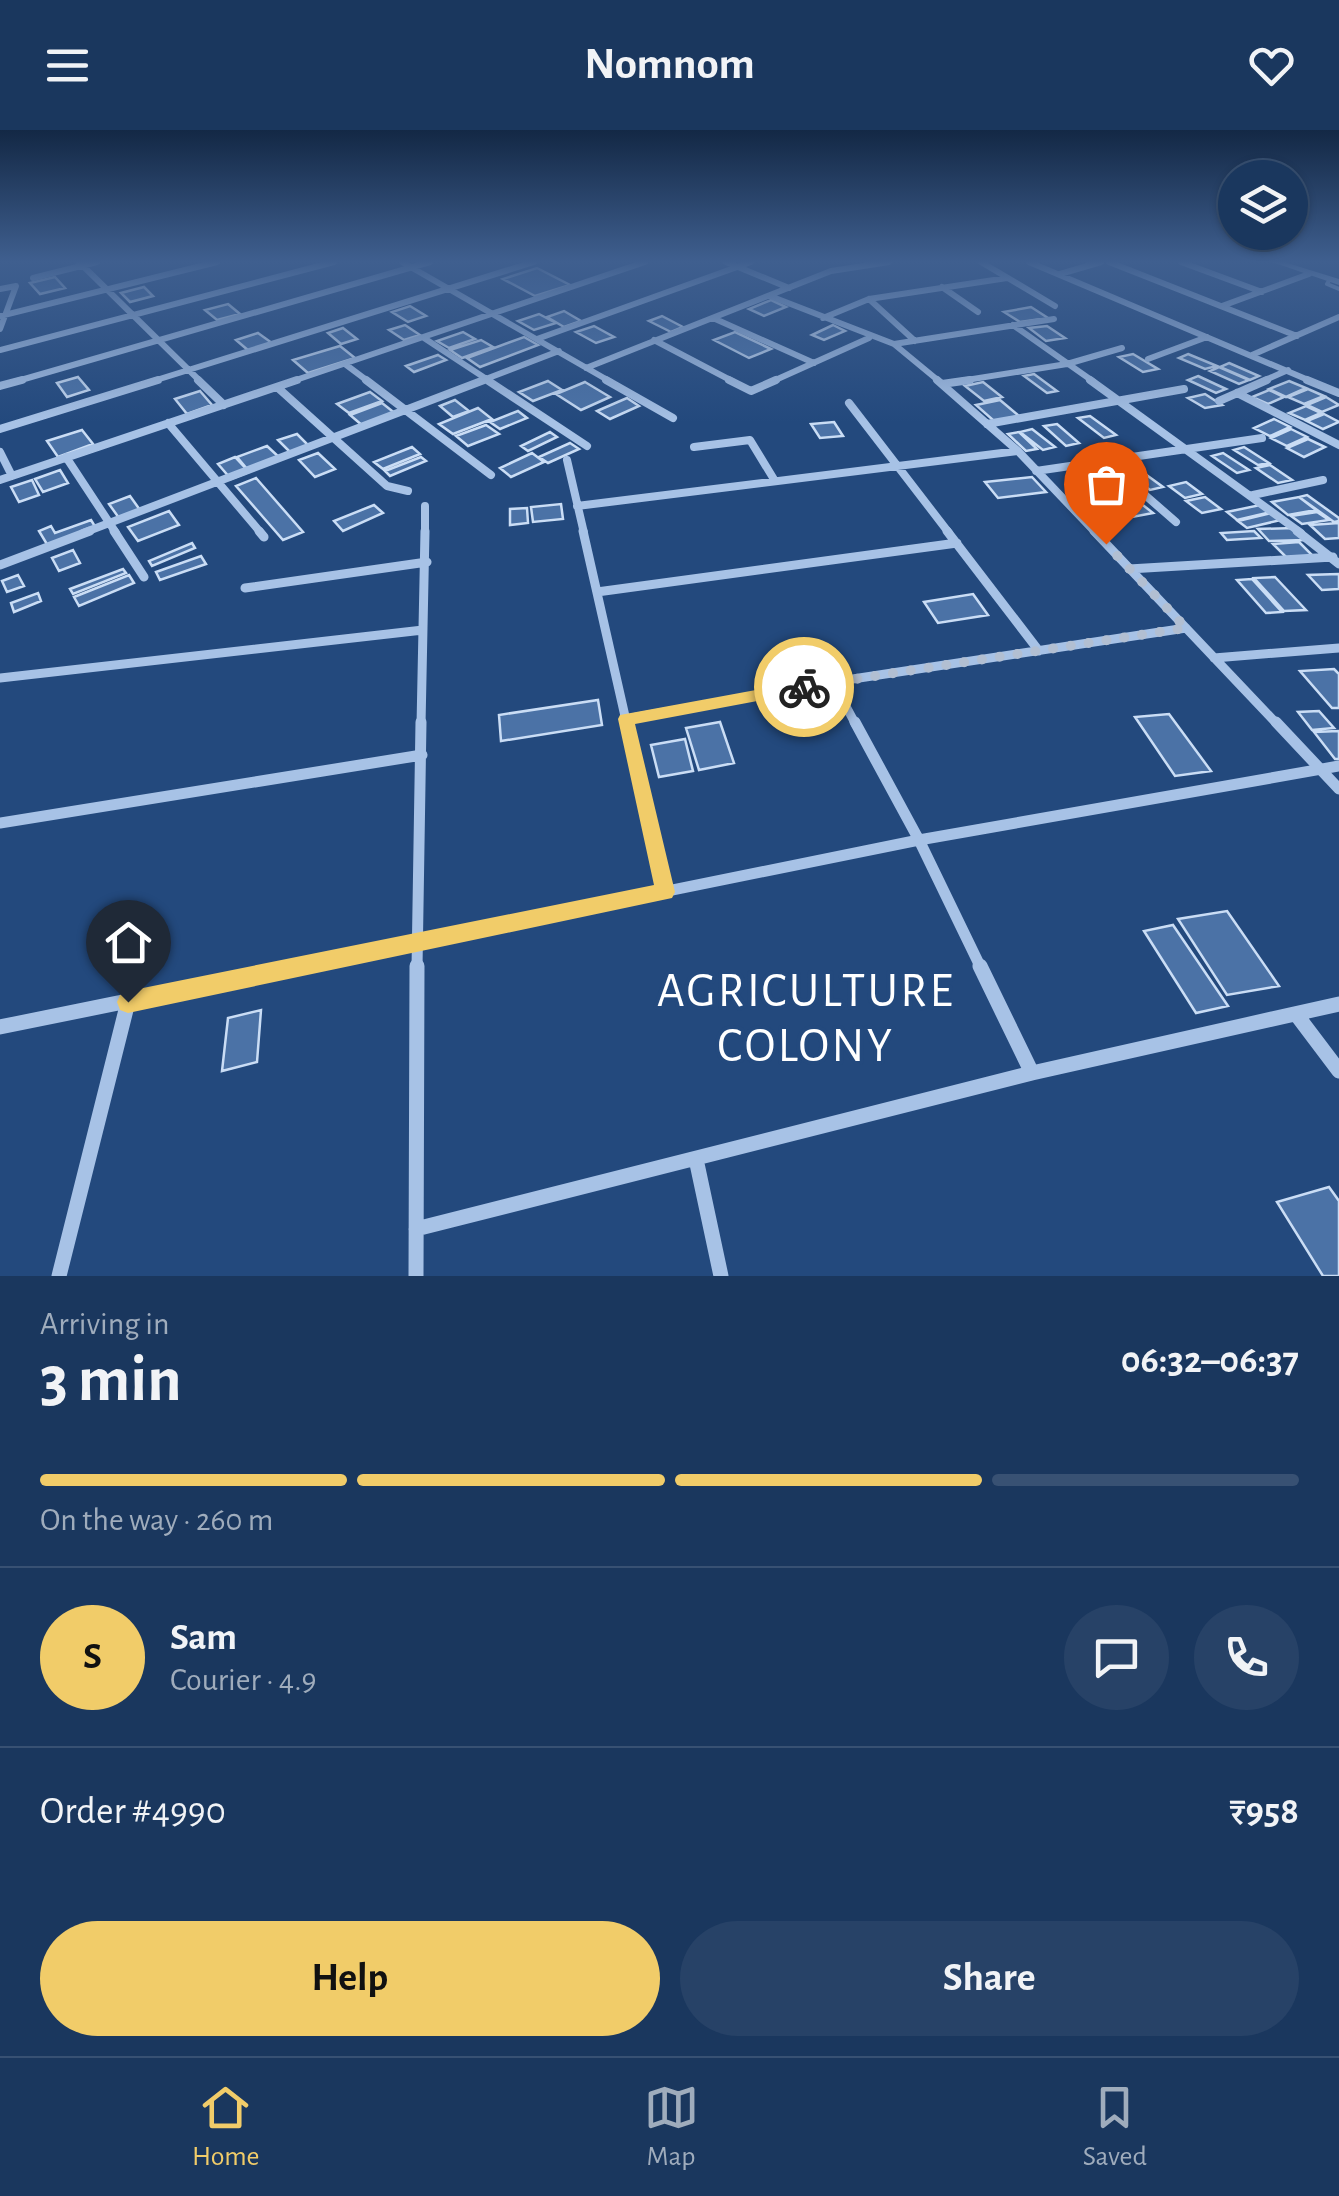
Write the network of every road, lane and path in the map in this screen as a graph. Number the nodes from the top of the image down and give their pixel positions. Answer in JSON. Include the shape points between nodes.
{"nodes":[{"id":1,"x":245,"y":315,"type":"edge"},
{"id":2,"x":365,"y":315,"type":"edge"},
{"id":3,"x":491,"y":315,"type":"edge"},
{"id":4,"x":498,"y":315,"type":"edge"},
{"id":5,"x":602,"y":315,"type":"edge"},
{"id":6,"x":720,"y":315,"type":"edge"},
{"id":7,"x":818,"y":315,"type":"edge"},
{"id":8,"x":830,"y":315,"type":"edge"},
{"id":9,"x":887,"y":315,"type":"edge"},
{"id":10,"x":1157,"y":315,"type":"edge"},
{"id":11,"x":1246,"y":315,"type":"edge"},
{"id":12,"x":4,"y":316,"type":"edge"},
{"id":13,"x":134,"y":316,"type":"joint"},
{"id":14,"x":713,"y":318,"type":"junction"},
{"id":15,"x":824,"y":318,"type":"junction"},
{"id":16,"x":1339,"y":318,"type":"edge"},
{"id":17,"x":1054,"y":319,"type":"dead end"},
{"id":18,"x":1012,"y":325,"type":"junction"},
{"id":19,"x":0,"y":330,"type":"edge"},
{"id":20,"x":1297,"y":336,"type":"junction"},
{"id":21,"x":1208,"y":337,"type":"junction"},
{"id":22,"x":424,"y":338,"type":"junction"},
{"id":23,"x":869,"y":338,"type":"junction"},
{"id":24,"x":538,"y":339,"type":"junction"},
{"id":25,"x":161,"y":340,"type":"junction"},
{"id":26,"x":654,"y":340,"type":"junction"},
{"id":27,"x":915,"y":340,"type":"junction"},
{"id":28,"x":894,"y":344,"type":"junction"},
{"id":29,"x":1122,"y":348,"type":"dead end"},
{"id":30,"x":0,"y":350,"type":"edge"},
{"id":31,"x":559,"y":351,"type":"junction"},
{"id":32,"x":1252,"y":355,"type":"junction"},
{"id":33,"x":1148,"y":359,"type":"dead end"},
{"id":34,"x":814,"y":363,"type":"junction"},
{"id":35,"x":345,"y":364,"type":"junction"},
{"id":36,"x":1067,"y":364,"type":"junction"},
{"id":37,"x":586,"y":368,"type":"junction"},
{"id":38,"x":190,"y":370,"type":"junction"},
{"id":39,"x":1288,"y":370,"type":"junction"},
{"id":40,"x":486,"y":380,"type":"junction"},
{"id":41,"x":942,"y":384,"type":"junction"},
{"id":42,"x":0,"y":386,"type":"edge"},
{"id":43,"x":277,"y":387,"type":"junction"},
{"id":44,"x":1184,"y":389,"type":"dead end"},
{"id":45,"x":1237,"y":393,"type":"junction"},
{"id":46,"x":1339,"y":393,"type":"edge"},
{"id":47,"x":1121,"y":401,"type":"junction"},
{"id":48,"x":1219,"y":401,"type":"dead end"},
{"id":49,"x":849,"y":402,"type":"dead end"},
{"id":50,"x":224,"y":404,"type":"junction"},
{"id":51,"x":406,"y":410,"type":"junction"},
{"id":52,"x":672,"y":418,"type":"dead end"},
{"id":53,"x":168,"y":423,"type":"junction"},
{"id":54,"x":987,"y":424,"type":"junction"},
{"id":55,"x":0,"y":429,"type":"edge"},
{"id":56,"x":335,"y":438,"type":"junction"},
{"id":57,"x":1262,"y":438,"type":"dead end"},
{"id":58,"x":1339,"y":444,"type":"edge"},
{"id":59,"x":587,"y":446,"type":"dead end"},
{"id":60,"x":694,"y":447,"type":"dead end"},
{"id":61,"x":1189,"y":450,"type":"junction"},
{"id":62,"x":1018,"y":451,"type":"junction"},
{"id":63,"x":0,"y":452,"type":"edge"},
{"id":64,"x":66,"y":457,"type":"junction"},
{"id":65,"x":567,"y":460,"type":"dead end"},
{"id":66,"x":1106,"y":460,"type":"junction"},
{"id":67,"x":899,"y":466,"type":"junction"},
{"id":68,"x":1036,"y":471,"type":"junction"},
{"id":69,"x":491,"y":475,"type":"dead end"},
{"id":70,"x":12,"y":476,"type":"junction"},
{"id":71,"x":0,"y":480,"type":"edge"},
{"id":72,"x":1323,"y":480,"type":"dead end"},
{"id":73,"x":776,"y":481,"type":"junction"},
{"id":74,"x":219,"y":484,"type":"junction"},
{"id":75,"x":408,"y":491,"type":"dead end"},
{"id":76,"x":1253,"y":495,"type":"junction"},
{"id":77,"x":426,"y":506,"type":"dead end"},
{"id":78,"x":578,"y":506,"type":"junction"},
{"id":79,"x":1176,"y":522,"type":"dead end"},
{"id":80,"x":110,"y":524,"type":"junction"},
{"id":81,"x":264,"y":537,"type":"dead end"},
{"id":82,"x":958,"y":543,"type":"junction"},
{"id":83,"x":1337,"y":559,"type":"edge"},
{"id":84,"x":427,"y":562,"type":"junction"},
{"id":85,"x":0,"y":565,"type":"edge"},
{"id":86,"x":1129,"y":569,"type":"junction"},
{"id":87,"x":144,"y":577,"type":"dead end"},
{"id":88,"x":246,"y":588,"type":"dead end"},
{"id":89,"x":597,"y":592,"type":"junction"},
{"id":90,"x":1186,"y":628,"type":"junction"},
{"id":91,"x":424,"y":630,"type":"junction"},
{"id":92,"x":1339,"y":648,"type":"edge"},
{"id":93,"x":1039,"y":651,"type":"junction"},
{"id":94,"x":1214,"y":658,"type":"junction"},
{"id":95,"x":0,"y":678,"type":"edge"},
{"id":96,"x":833,"y":682,"type":"junction"},
{"id":97,"x":626,"y":719,"type":"junction"},
{"id":98,"x":422,"y":755,"type":"junction"},
{"id":99,"x":1339,"y":766,"type":"edge"},
{"id":100,"x":1319,"y":768,"type":"junction"},
{"id":101,"x":1339,"y":789,"type":"edge"},
{"id":102,"x":0,"y":823,"type":"edge"},
{"id":103,"x":919,"y":840,"type":"junction"},
{"id":104,"x":665,"y":892,"type":"junction"},
{"id":105,"x":417,"y":942,"type":"junction"},
{"id":106,"x":128,"y":1002,"type":"junction"},
{"id":107,"x":1339,"y":1004,"type":"edge"},
{"id":108,"x":1296,"y":1014,"type":"junction"},
{"id":109,"x":0,"y":1027,"type":"edge"},
{"id":110,"x":1339,"y":1071,"type":"edge"},
{"id":111,"x":1032,"y":1073,"type":"junction"},
{"id":112,"x":696,"y":1159,"type":"junction"},
{"id":113,"x":416,"y":1229,"type":"junction"},
{"id":114,"x":59,"y":1276,"type":"edge"},
{"id":115,"x":416,"y":1276,"type":"edge"},
{"id":116,"x":721,"y":1276,"type":"edge"}],
"edges":[{"from":1,"to":25,"type":"street"},
{"from":2,"to":38,"type":"street"},
{"from":3,"to":22,"type":"street"},
{"from":4,"to":24,"type":"street"},
{"from":5,"to":24,"type":"street"},
{"from":6,"to":14,"type":"street"},
{"from":7,"to":15,"type":"street"},
{"from":8,"to":15,"type":"street"},
{"from":9,"to":27,"type":"street"},
{"from":10,"to":21,"type":"street"},
{"from":11,"to":20,"type":"street"},
{"from":12,"to":19,"type":"street"},
{"from":13,"to":25,"type":"street"},
{"from":13,"to":30,"type":"street"},
{"from":14,"to":26,"type":"street"},
{"from":14,"to":34,"type":"street"},
{"from":15,"to":23,"type":"street"},
{"from":16,"to":20,"type":"street"},
{"from":17,"to":18,"type":"street"},
{"from":18,"to":27,"type":"street"},
{"from":18,"to":36,"type":"street"},
{"from":20,"to":32,"type":"street"},
{"from":21,"to":32,"type":"street"},
{"from":21,"to":33,"type":"street"},
{"from":22,"to":35,"type":"street"},
{"from":22,"to":40,"type":"street"},
{"from":23,"to":28,"type":"street"},
{"from":23,"to":34,"type":"street"},
{"from":24,"to":31,"type":"street"},
{"from":25,"to":38,"type":"street"},
{"from":25,"to":42,"type":"street"},
{"from":26,"to":34,"type":"street","via":[[751,392]]},
{"from":26,"to":37,"type":"street"},
{"from":27,"to":28,"type":"street"},
{"from":28,"to":41,"type":"street"},
{"from":29,"to":36,"type":"street"},
{"from":31,"to":37,"type":"street"},
{"from":31,"to":40,"type":"street"},
{"from":32,"to":39,"type":"street"},
{"from":35,"to":43,"type":"street"},
{"from":35,"to":51,"type":"street"},
{"from":36,"to":41,"type":"street"},
{"from":36,"to":47,"type":"street"},
{"from":37,"to":52,"type":"street"},
{"from":38,"to":50,"type":"street"},
{"from":38,"to":55,"type":"street"},
{"from":39,"to":45,"type":"street"},
{"from":39,"to":46,"type":"street"},
{"from":40,"to":51,"type":"street"},
{"from":40,"to":59,"type":"street"},
{"from":41,"to":54,"type":"street"},
{"from":43,"to":50,"type":"street"},
{"from":43,"to":56,"type":"street"},
{"from":44,"to":47,"type":"street"},
{"from":45,"to":48,"type":"street"},
{"from":45,"to":58,"type":"street"},
{"from":47,"to":54,"type":"street"},
{"from":47,"to":61,"type":"street"},
{"from":49,"to":67,"type":"street"},
{"from":50,"to":53,"type":"street"},
{"from":51,"to":56,"type":"street"},
{"from":51,"to":69,"type":"street"},
{"from":53,"to":64,"type":"street"},
{"from":53,"to":74,"type":"street"},
{"from":54,"to":62,"type":"street"},
{"from":56,"to":74,"type":"street"},
{"from":56,"to":75,"type":"street","via":[[387,486]]},
{"from":57,"to":61,"type":"street"},
{"from":60,"to":73,"type":"street","via":[[750,440]]},
{"from":61,"to":66,"type":"street"},
{"from":61,"to":76,"type":"street"},
{"from":62,"to":67,"type":"street"},
{"from":62,"to":68,"type":"street"},
{"from":63,"to":70,"type":"street"},
{"from":64,"to":70,"type":"street"},
{"from":64,"to":80,"type":"street"},
{"from":65,"to":78,"type":"street"},
{"from":66,"to":68,"type":"street"},
{"from":66,"to":79,"type":"street"},
{"from":67,"to":73,"type":"street"},
{"from":67,"to":82,"type":"street"},
{"from":68,"to":86,"type":"street"},
{"from":70,"to":71,"type":"street"},
{"from":72,"to":76,"type":"street"},
{"from":73,"to":78,"type":"street"},
{"from":74,"to":80,"type":"street"},
{"from":74,"to":81,"type":"street"},
{"from":76,"to":83,"type":"street"},
{"from":77,"to":84,"type":"street"},
{"from":78,"to":89,"type":"street"},
{"from":80,"to":85,"type":"street"},
{"from":80,"to":87,"type":"street"},
{"from":82,"to":89,"type":"street"},
{"from":82,"to":93,"type":"street"},
{"from":83,"to":86,"type":"street"},
{"from":84,"to":88,"type":"street"},
{"from":84,"to":91,"type":"street"},
{"from":86,"to":90,"type":"street"},
{"from":89,"to":97,"type":"street"},
{"from":90,"to":93,"type":"street"},
{"from":90,"to":94,"type":"street"},
{"from":91,"to":95,"type":"street"},
{"from":91,"to":98,"type":"street"},
{"from":92,"to":94,"type":"street"},
{"from":93,"to":96,"type":"street"},
{"from":94,"to":100,"type":"street"},
{"from":96,"to":97,"type":"street"},
{"from":96,"to":103,"type":"street"},
{"from":97,"to":104,"type":"street"},
{"from":98,"to":102,"type":"street"},
{"from":98,"to":105,"type":"street"},
{"from":99,"to":100,"type":"street"},
{"from":100,"to":101,"type":"street"},
{"from":100,"to":103,"type":"street"},
{"from":103,"to":104,"type":"street"},
{"from":103,"to":111,"type":"street"},
{"from":104,"to":105,"type":"street"},
{"from":105,"to":106,"type":"street"},
{"from":105,"to":113,"type":"street"},
{"from":106,"to":109,"type":"street"},
{"from":106,"to":114,"type":"street"},
{"from":107,"to":108,"type":"street"},
{"from":108,"to":110,"type":"street"},
{"from":108,"to":111,"type":"street"},
{"from":111,"to":112,"type":"street"},
{"from":112,"to":113,"type":"street"},
{"from":112,"to":116,"type":"street"},
{"from":113,"to":115,"type":"street"}]}
